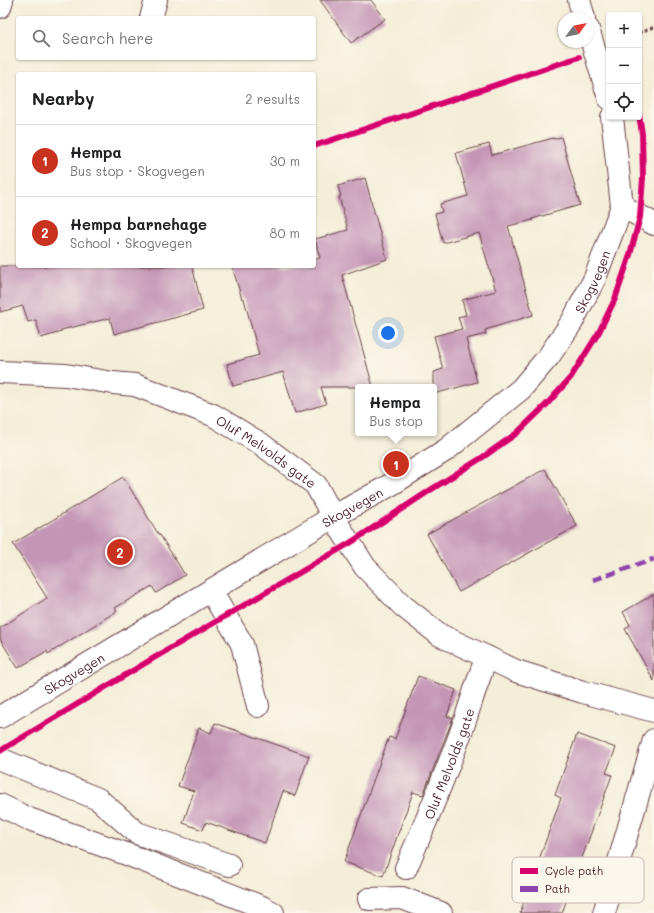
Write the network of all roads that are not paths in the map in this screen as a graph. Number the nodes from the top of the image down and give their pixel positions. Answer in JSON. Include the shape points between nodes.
{"nodes":[{"id":1,"x":2,"y":0,"type":"edge"},
{"id":2,"x":156,"y":0,"type":"edge"},
{"id":3,"x":579,"y":0,"type":"edge"},
{"id":4,"x":0,"y":7,"type":"edge"},
{"id":5,"x":582,"y":12,"type":"edge"},
{"id":6,"x":152,"y":16,"type":"edge"},
{"id":7,"x":594,"y":48,"type":"edge"},
{"id":8,"x":606,"y":88,"type":"edge"},
{"id":9,"x":612,"y":120,"type":"edge"},
{"id":10,"x":622,"y":206,"type":"junction"},
{"id":11,"x":654,"y":224,"type":"edge"},
{"id":12,"x":0,"y":372,"type":"edge"},
{"id":13,"x":333,"y":517,"type":"junction"},
{"id":14,"x":211,"y":591,"type":"junction"},
{"id":15,"x":487,"y":657,"type":"junction"},
{"id":16,"x":258,"y":706,"type":"dead end"},
{"id":17,"x":654,"y":711,"type":"edge"},
{"id":18,"x":0,"y":718,"type":"edge"},
{"id":19,"x":654,"y":740,"type":"edge"},
{"id":20,"x":0,"y":759,"type":"edge"},
{"id":21,"x":0,"y":805,"type":"edge"},
{"id":22,"x":620,"y":857,"type":"edge"},
{"id":23,"x":229,"y":865,"type":"dead end"},
{"id":24,"x":406,"y":868,"type":"dead end"},
{"id":25,"x":368,"y":899,"type":"dead end"},
{"id":26,"x":607,"y":903,"type":"edge"},
{"id":27,"x":273,"y":913,"type":"edge"},
{"id":28,"x":441,"y":913,"type":"edge"},
{"id":29,"x":604,"y":913,"type":"edge"}],
"edges":[{"from":1,"to":4,"type":"street"},
{"from":2,"to":6,"type":"street"},
{"from":3,"to":5,"type":"street"},
{"from":7,"to":8,"type":"street"},
{"from":9,"to":10,"type":"street","name":"Skogvegen"},
{"from":10,"to":11,"type":"street"},
{"from":10,"to":13,"type":"street","name":"Skogvegen","via":[[595,278],[572,322],[549,356],[520,389],[446,450]]},
{"from":12,"to":13,"type":"street","name":"Oluf Melvolds gate","via":[[66,375],[135,385],[213,416],[262,444],[316,485]]},
{"from":13,"to":14,"type":"street","name":"Skogvegen"},
{"from":13,"to":15,"type":"street","name":"Oluf Melvolds gate","via":[[366,567],[403,606],[440,635]]},
{"from":14,"to":16,"type":"street","via":[[242,644]]},
{"from":14,"to":18,"type":"street","name":"Skogvegen"},
{"from":15,"to":17,"type":"street","name":"Oluf Melvolds gate","via":[[523,673]]},
{"from":15,"to":24,"type":"street","name":"Oluf Melvolds gate","via":[[458,742]]},
{"from":19,"to":22,"type":"street"},
{"from":20,"to":23,"type":"street","via":[[98,799],[137,833]]},
{"from":21,"to":27,"type":"street","via":[[29,819],[129,855]]},
{"from":25,"to":28,"type":"street","via":[[402,898]]},
{"from":26,"to":29,"type":"street"}]}
